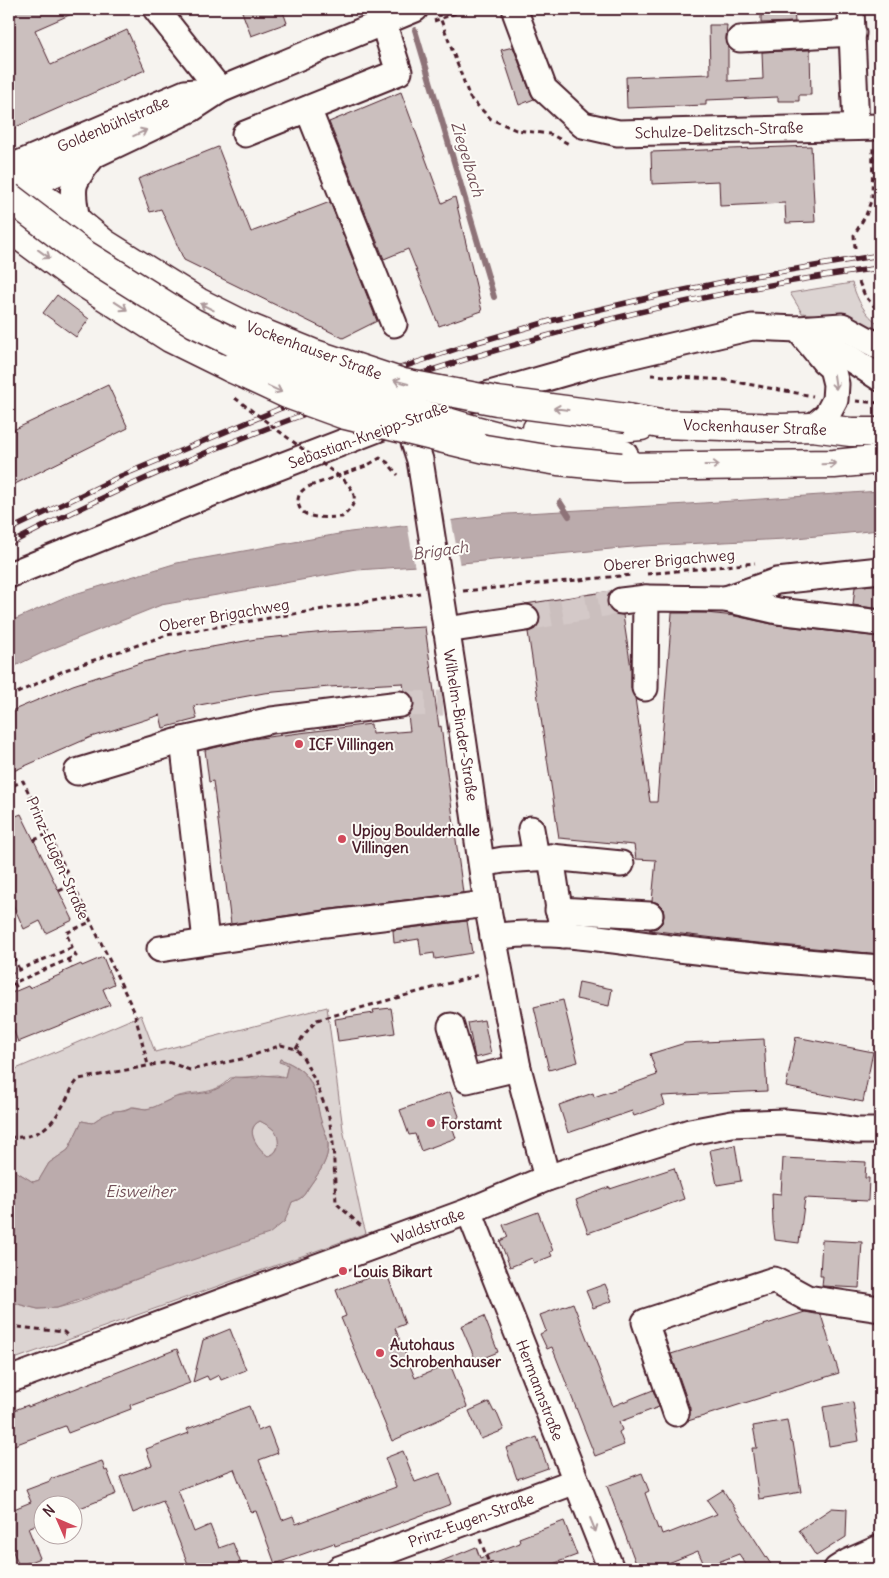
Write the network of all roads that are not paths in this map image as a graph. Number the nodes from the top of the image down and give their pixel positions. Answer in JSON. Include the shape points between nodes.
{"nodes":[{"id":1,"x":156,"y":9,"type":"edge"},
{"id":2,"x":415,"y":9,"type":"edge"},
{"id":3,"x":516,"y":14,"type":"dead end"},
{"id":4,"x":852,"y":21,"type":"edge"},
{"id":5,"x":383,"y":22,"type":"junction"},
{"id":6,"x":740,"y":39,"type":"dead end"},
{"id":7,"x":220,"y":90,"type":"junction"},
{"id":8,"x":308,"y":109,"type":"junction"},
{"id":9,"x":856,"y":127,"type":"junction"},
{"id":10,"x":245,"y":134,"type":"dead end"},
{"id":11,"x":877,"y":138,"type":"edge"},
{"id":12,"x":96,"y":153,"type":"junction"},
{"id":13,"x":13,"y":180,"type":"edge"},
{"id":14,"x":76,"y":221,"type":"junction"},
{"id":15,"x":9,"y":228,"type":"edge"},
{"id":16,"x":394,"y":324,"type":"dead end"},
{"id":17,"x":798,"y":329,"type":"junction"},
{"id":18,"x":880,"y":347,"type":"edge"},
{"id":19,"x":880,"y":378,"type":"edge"},
{"id":20,"x":406,"y":418,"type":"junction"},
{"id":21,"x":812,"y":426,"type":"junction"},
{"id":22,"x":880,"y":432,"type":"edge"},
{"id":23,"x":624,"y":442,"type":"junction"},
{"id":24,"x":878,"y":460,"type":"edge"},
{"id":25,"x":880,"y":570,"type":"edge"},
{"id":26,"x":9,"y":575,"type":"edge"},
{"id":27,"x":646,"y":598,"type":"junction"},
{"id":28,"x":726,"y":599,"type":"junction"},
{"id":29,"x":621,"y":601,"type":"tunnel mouth"},
{"id":30,"x":526,"y":618,"type":"tunnel mouth"},
{"id":31,"x":880,"y":623,"type":"edge"},
{"id":32,"x":446,"y":630,"type":"junction"},
{"id":33,"x":645,"y":688,"type":"dead end"},
{"id":34,"x":400,"y":704,"type":"tunnel mouth"},
{"id":35,"x":183,"y":740,"type":"junction"},
{"id":36,"x":77,"y":772,"type":"dead end"},
{"id":37,"x":531,"y":829,"type":"dead end"},
{"id":38,"x":544,"y":857,"type":"junction"},
{"id":39,"x":482,"y":864,"type":"junction"},
{"id":40,"x":621,"y":864,"type":"dead end"},
{"id":41,"x":487,"y":904,"type":"junction"},
{"id":42,"x":558,"y":910,"type":"junction"},
{"id":43,"x":650,"y":915,"type":"dead end"},
{"id":44,"x":563,"y":935,"type":"junction"},
{"id":45,"x":493,"y":937,"type":"junction"},
{"id":46,"x":206,"y":941,"type":"junction"},
{"id":47,"x":160,"y":949,"type":"dead end"},
{"id":48,"x":880,"y":968,"type":"edge"},
{"id":49,"x":451,"y":1026,"type":"dead end"},
{"id":50,"x":518,"y":1068,"type":"junction"},
{"id":51,"x":868,"y":1131,"type":"edge"},
{"id":52,"x":880,"y":1142,"type":"edge"},
{"id":53,"x":547,"y":1178,"type":"junction"},
{"id":54,"x":469,"y":1211,"type":"junction"},
{"id":55,"x":880,"y":1309,"type":"edge"},
{"id":56,"x":9,"y":1380,"type":"edge"},
{"id":57,"x":676,"y":1413,"type":"dead end"},
{"id":58,"x":576,"y":1481,"type":"junction"},
{"id":59,"x":880,"y":1548,"type":"edge"},
{"id":60,"x":339,"y":1569,"type":"edge"},
{"id":61,"x":611,"y":1569,"type":"edge"},
{"id":62,"x":837,"y":1569,"type":"edge"}],
"edges":[{"from":1,"to":7,"type":"street"},
{"from":2,"to":5,"type":"street","name":"Goldenbühlstraße"},
{"from":3,"to":9,"type":"street","name":"Schulze-Delitzsch-Straße","via":[[544,89],[583,125],[618,133]]},
{"from":4,"to":6,"type":"street"},
{"from":4,"to":9,"type":"street"},
{"from":5,"to":7,"type":"street","name":"Goldenbühlstraße"},
{"from":5,"to":8,"type":"street","via":[[400,72]]},
{"from":12,"to":7,"type":"street","name":"Goldenbühlstraße","one_way":true,"via":[[192,109]]},
{"from":7,"to":13,"type":"street","name":"Goldenbühlstraße","via":[[186,93]]},
{"from":8,"to":10,"type":"street"},
{"from":8,"to":16,"type":"street"},
{"from":9,"to":11,"type":"street","name":"Schulze-Delitzsch-Straße"},
{"from":12,"to":13,"type":"street","name":"Goldenbühlstraße","via":[[50,176]]},
{"from":12,"to":14,"type":"street","via":[[76,177],[72,191]]},
{"from":13,"to":14,"type":"main road","name":"Vockenhauser Straße"},
{"from":13,"to":23,"type":"main road","name":"Vockenhauser Straße","bridge":true,"via":[[80,252],[194,324],[291,369],[363,396],[517,441]]},
{"from":23,"to":14,"type":"main road","name":"Vockenhauser Straße","one_way":true,"bridge":true,"via":[[497,401],[403,383],[312,353],[250,328],[198,302],[105,244]]},
{"from":15,"to":23,"type":"main road","name":"Vockenhauser Straße","one_way":true,"bridge":true,"via":[[79,280],[230,380],[287,394],[345,415],[485,449],[558,460]]},
{"from":17,"to":18,"type":"street","name":"Sebastian-Kneipp-Straße","via":[[842,326]]},
{"from":17,"to":19,"type":"street","name":"Sebastian-Kneipp-Straße"},
{"from":17,"to":20,"type":"street","name":"Sebastian-Kneipp-Straße","via":[[752,326],[595,364]]},
{"from":17,"to":21,"type":"street","one_way":true,"via":[[832,368],[836,384],[835,400],[827,415]]},
{"from":20,"to":26,"type":"street","name":"Sebastian-Kneipp-Straße"},
{"from":20,"to":32,"type":"street","name":"Wilhelm-Binder-Straße","via":[[420,460]]},
{"from":21,"to":22,"type":"main road","name":"Vockenhauser Straße","via":[[851,432]]},
{"from":21,"to":23,"type":"main road","name":"Vockenhauser Straße","via":[[660,424]]},
{"from":23,"to":24,"type":"main road","name":"Vockenhauser Straße","one_way":true,"via":[[664,465],[834,464]]},
{"from":25,"to":28,"type":"street","via":[[777,581]]},
{"from":27,"to":28,"type":"street"},
{"from":27,"to":29,"type":"street"},
{"from":27,"to":33,"type":"street"},
{"from":28,"to":31,"type":"street","via":[[778,611]]},
{"from":30,"to":32,"type":"street"},
{"from":32,"to":39,"type":"street","name":"Wilhelm-Binder-Straße","via":[[450,703]]},
{"from":34,"to":35,"type":"street","via":[[272,720]]},
{"from":35,"to":36,"type":"street"},
{"from":35,"to":46,"type":"street"},
{"from":37,"to":38,"type":"street"},
{"from":38,"to":39,"type":"street"},
{"from":38,"to":40,"type":"street"},
{"from":38,"to":42,"type":"street"},
{"from":39,"to":41,"type":"street","name":"Wilhelm-Binder-Straße"},
{"from":41,"to":45,"type":"street","name":"Wilhelm-Binder-Straße"},
{"from":41,"to":46,"type":"street"},
{"from":42,"to":43,"type":"street"},
{"from":42,"to":44,"type":"street"},
{"from":44,"to":45,"type":"street"},
{"from":44,"to":48,"type":"street","via":[[748,957]]},
{"from":45,"to":50,"type":"street","name":"Wilhelm-Binder-Straße"},
{"from":46,"to":47,"type":"street"},
{"from":49,"to":50,"type":"street","via":[[467,1080]]},
{"from":50,"to":53,"type":"street","name":"Wilhelm-Binder-Straße"},
{"from":51,"to":52,"type":"street","name":"Waldstraße"},
{"from":51,"to":53,"type":"street","name":"Waldstraße","via":[[785,1122],[732,1124],[690,1132]]},
{"from":53,"to":54,"type":"street","name":"Waldstraße"},
{"from":54,"to":56,"type":"street","name":"Waldstraße"},
{"from":54,"to":58,"type":"street","name":"Hermannstraße"},
{"from":55,"to":57,"type":"street","via":[[807,1298],[774,1280],[645,1322]]},
{"from":58,"to":60,"type":"street","name":"Prinz-Eugen-Straße"},
{"from":58,"to":61,"type":"street","name":"Hermannstraße","one_way":true},
{"from":59,"to":62,"type":"street"}]}
